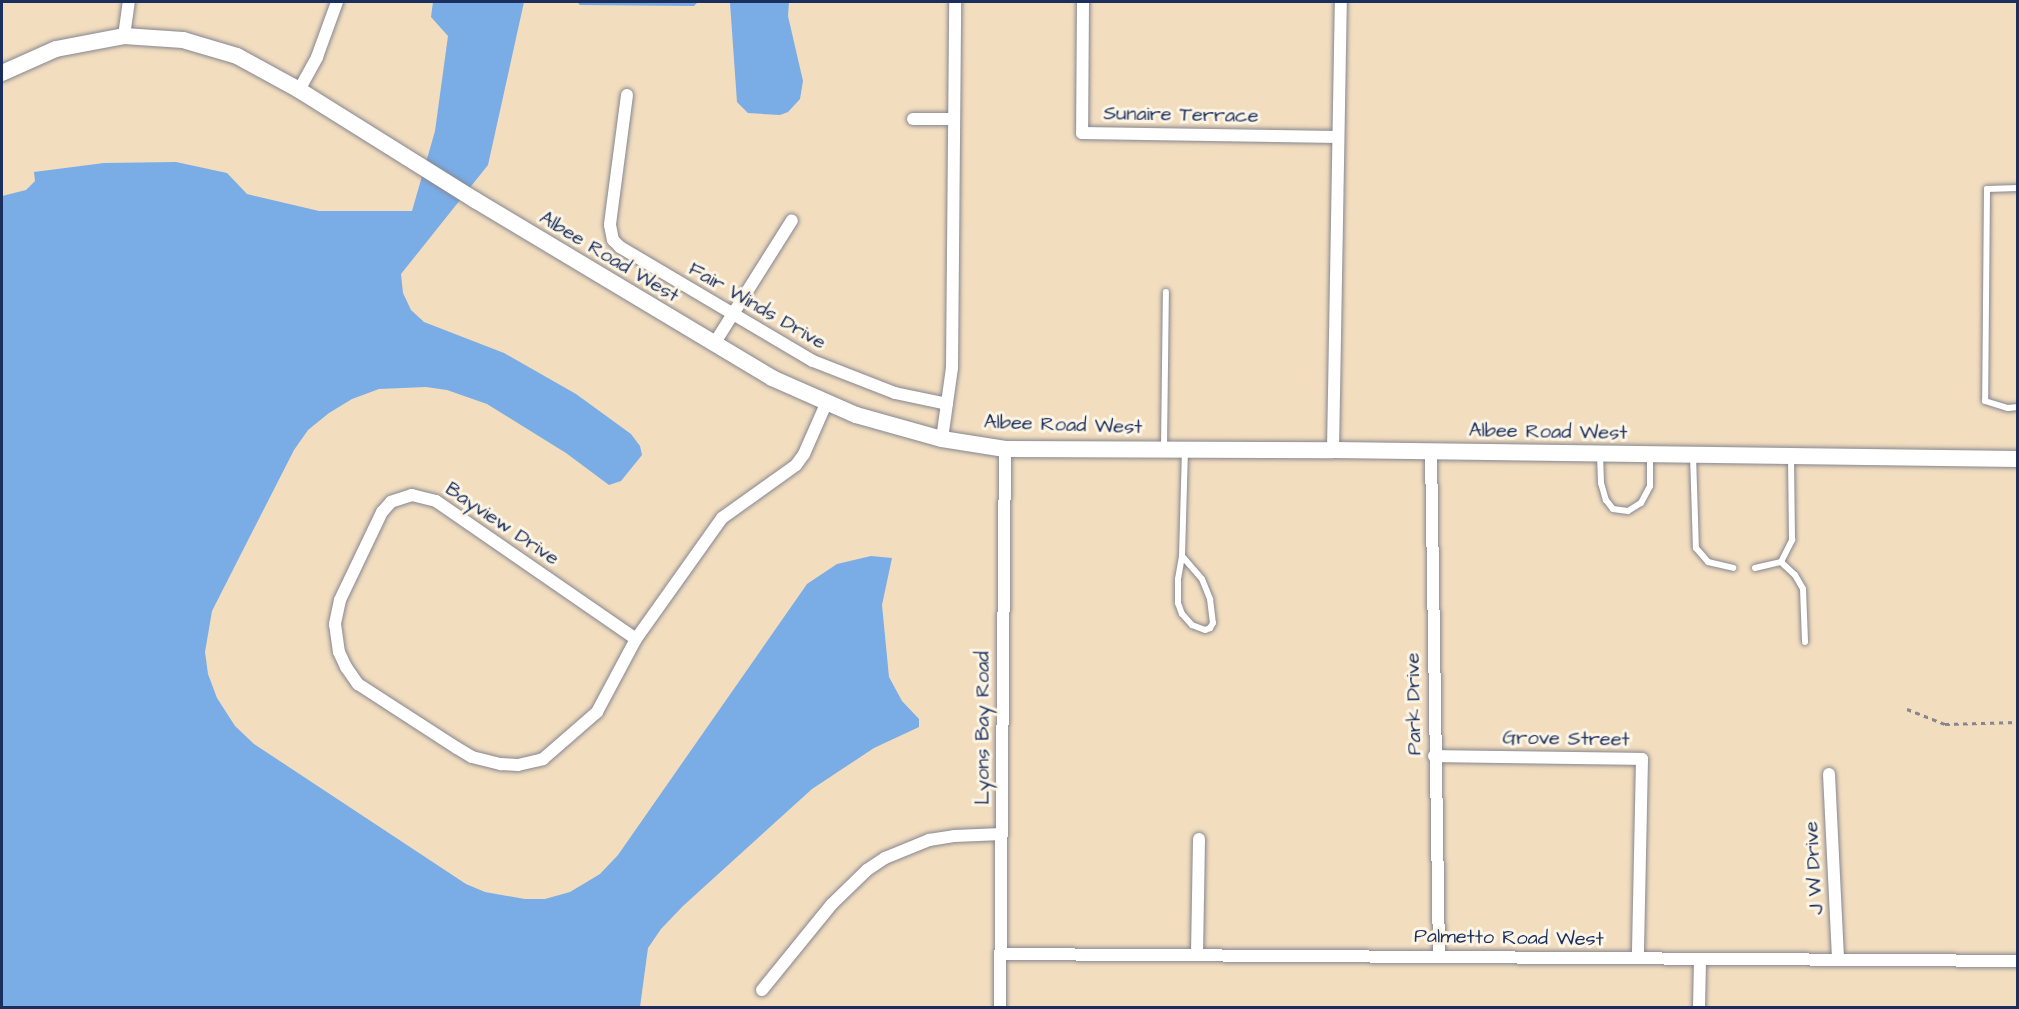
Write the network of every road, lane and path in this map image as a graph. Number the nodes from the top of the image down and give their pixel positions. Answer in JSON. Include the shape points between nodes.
{"nodes":[{"id":1,"x":129,"y":2,"type":"edge"},
{"id":2,"x":337,"y":2,"type":"edge"},
{"id":3,"x":955,"y":2,"type":"edge"},
{"id":4,"x":1083,"y":2,"type":"edge"},
{"id":5,"x":1341,"y":2,"type":"edge"},
{"id":6,"x":124,"y":36,"type":"junction"},
{"id":7,"x":2,"y":73,"type":"edge"},
{"id":8,"x":299,"y":90,"type":"junction"},
{"id":9,"x":627,"y":95,"type":"dead end"},
{"id":10,"x":954,"y":118,"type":"junction"},
{"id":11,"x":913,"y":119,"type":"dead end"},
{"id":12,"x":1338,"y":137,"type":"junction"},
{"id":13,"x":2018,"y":189,"type":"edge"},
{"id":14,"x":792,"y":220,"type":"dead end"},
{"id":15,"x":1166,"y":292,"type":"dead end"},
{"id":16,"x":732,"y":315,"type":"junction"},
{"id":17,"x":714,"y":344,"type":"junction"},
{"id":18,"x":826,"y":404,"type":"junction"},
{"id":19,"x":947,"y":404,"type":"junction"},
{"id":20,"x":2018,"y":407,"type":"edge"},
{"id":21,"x":942,"y":439,"type":"junction"},
{"id":22,"x":1005,"y":448,"type":"junction"},
{"id":23,"x":1164,"y":449,"type":"junction"},
{"id":24,"x":1185,"y":449,"type":"junction"},
{"id":25,"x":1333,"y":450,"type":"junction"},
{"id":26,"x":1431,"y":451,"type":"junction"},
{"id":27,"x":1600,"y":453,"type":"junction"},
{"id":28,"x":1650,"y":454,"type":"junction"},
{"id":29,"x":1693,"y":455,"type":"junction"},
{"id":30,"x":1791,"y":456,"type":"junction"},
{"id":31,"x":2018,"y":459,"type":"edge"},
{"id":32,"x":1182,"y":556,"type":"junction"},
{"id":33,"x":1782,"y":562,"type":"junction"},
{"id":34,"x":1733,"y":568,"type":"dead end"},
{"id":35,"x":1755,"y":568,"type":"dead end"},
{"id":36,"x":636,"y":639,"type":"junction"},
{"id":37,"x":1805,"y":642,"type":"dead end"},
{"id":38,"x":1907,"y":709,"type":"dead end"},
{"id":39,"x":2018,"y":722,"type":"edge"},
{"id":40,"x":1434,"y":756,"type":"junction"},
{"id":41,"x":1829,"y":774,"type":"dead end"},
{"id":42,"x":1002,"y":834,"type":"junction"},
{"id":43,"x":1199,"y":839,"type":"dead end"},
{"id":44,"x":1001,"y":954,"type":"junction"},
{"id":45,"x":1197,"y":954,"type":"junction"},
{"id":46,"x":1440,"y":957,"type":"junction"},
{"id":47,"x":1638,"y":958,"type":"junction"},
{"id":48,"x":1700,"y":959,"type":"junction"},
{"id":49,"x":1838,"y":959,"type":"junction"},
{"id":50,"x":2018,"y":961,"type":"edge"},
{"id":51,"x":762,"y":990,"type":"dead end"},
{"id":52,"x":1000,"y":1008,"type":"edge"},
{"id":53,"x":1699,"y":1008,"type":"edge"}],
"edges":[{"from":1,"to":6,"type":"street"},
{"from":2,"to":8,"type":"street","via":[[317,57]]},
{"from":3,"to":10,"type":"street"},
{"from":4,"to":12,"type":"street","name":"Sunaire Terrace","via":[[1082,133]]},
{"from":5,"to":12,"type":"street"},
{"from":6,"to":7,"type":"street","name":"Albee Road West","via":[[56,49]]},
{"from":6,"to":8,"type":"street","name":"Albee Road West","via":[[183,40],[217,48]]},
{"from":8,"to":17,"type":"street","name":"Albee Road West"},
{"from":9,"to":16,"type":"street","name":"Fair Winds Drive","via":[[610,225],[613,240],[620,248]]},
{"from":10,"to":11,"type":"street"},
{"from":10,"to":19,"type":"street","via":[[952,368]]},
{"from":12,"to":25,"type":"street"},
{"from":13,"to":20,"type":"lane","via":[[1987,189],[1986,377],[1986,401]]},
{"from":14,"to":16,"type":"street"},
{"from":15,"to":23,"type":"lane"},
{"from":16,"to":17,"type":"street"},
{"from":16,"to":19,"type":"street","name":"Fair Winds Drive","via":[[786,348],[847,376],[895,393]]},
{"from":17,"to":18,"type":"street","name":"Albee Road West"},
{"from":18,"to":21,"type":"street","name":"Albee Road West"},
{"from":18,"to":36,"type":"street","name":"Bayview Drive","via":[[796,465],[722,518]]},
{"from":19,"to":21,"type":"street"},
{"from":21,"to":22,"type":"street","name":"Albee Road West"},
{"from":22,"to":23,"type":"street","name":"Albee Road West"},
{"from":22,"to":42,"type":"street","name":"Lyons Bay Road"},
{"from":23,"to":24,"type":"street","name":"Albee Road West"},
{"from":24,"to":25,"type":"street","name":"Albee Road West"},
{"from":24,"to":32,"type":"lane"},
{"from":25,"to":26,"type":"street","name":"Albee Road West"},
{"from":26,"to":27,"type":"street","name":"Albee Road West"},
{"from":26,"to":40,"type":"street","name":"Park Drive"},
{"from":27,"to":28,"type":"street","name":"Albee Road West"},
{"from":27,"to":28,"type":"lane","via":[[1606,500],[1613,509],[1628,511],[1641,504],[1650,486]]},
{"from":28,"to":29,"type":"street","name":"Albee Road West"},
{"from":29,"to":30,"type":"street","name":"Albee Road West"},
{"from":29,"to":34,"type":"lane","via":[[1696,548],[1708,562]]},
{"from":30,"to":31,"type":"street","name":"Albee Road West"},
{"from":30,"to":33,"type":"lane","via":[[1792,540]]},
{"from":32,"to":32,"type":"lane","via":[[1177,592],[1182,614],[1192,625],[1205,630],[1213,623],[1210,598],[1202,579]]},
{"from":33,"to":35,"type":"lane"},
{"from":33,"to":37,"type":"lane","via":[[1803,589]]},
{"from":36,"to":36,"type":"street","name":"Bayview Drive","via":[[436,501],[412,495],[391,502],[382,512],[340,600],[335,624],[339,652],[358,684],[472,757],[518,765],[543,759],[589,719],[603,703]]},
{"from":38,"to":39,"type":"path","via":[[1945,724]]},
{"from":40,"to":46,"type":"street","name":"Park Drive"},
{"from":40,"to":47,"type":"street","name":"Grove Street","via":[[1642,759]]},
{"from":41,"to":49,"type":"street","name":"J W Drive"},
{"from":42,"to":44,"type":"street","name":"Lyons Bay Road"},
{"from":42,"to":51,"type":"street","via":[[929,840],[885,858],[858,877],[832,904]]},
{"from":43,"to":45,"type":"street"},
{"from":44,"to":45,"type":"street","name":"Palmetto Road West"},
{"from":44,"to":52,"type":"street","name":"Lyons Bay Road"},
{"from":45,"to":46,"type":"street","name":"Palmetto Road West"},
{"from":46,"to":47,"type":"street","name":"Palmetto Road West"},
{"from":47,"to":48,"type":"street","name":"Palmetto Road West"},
{"from":48,"to":49,"type":"street","name":"Palmetto Road West"},
{"from":48,"to":53,"type":"street"},
{"from":49,"to":50,"type":"street","name":"Palmetto Road West"}]}
